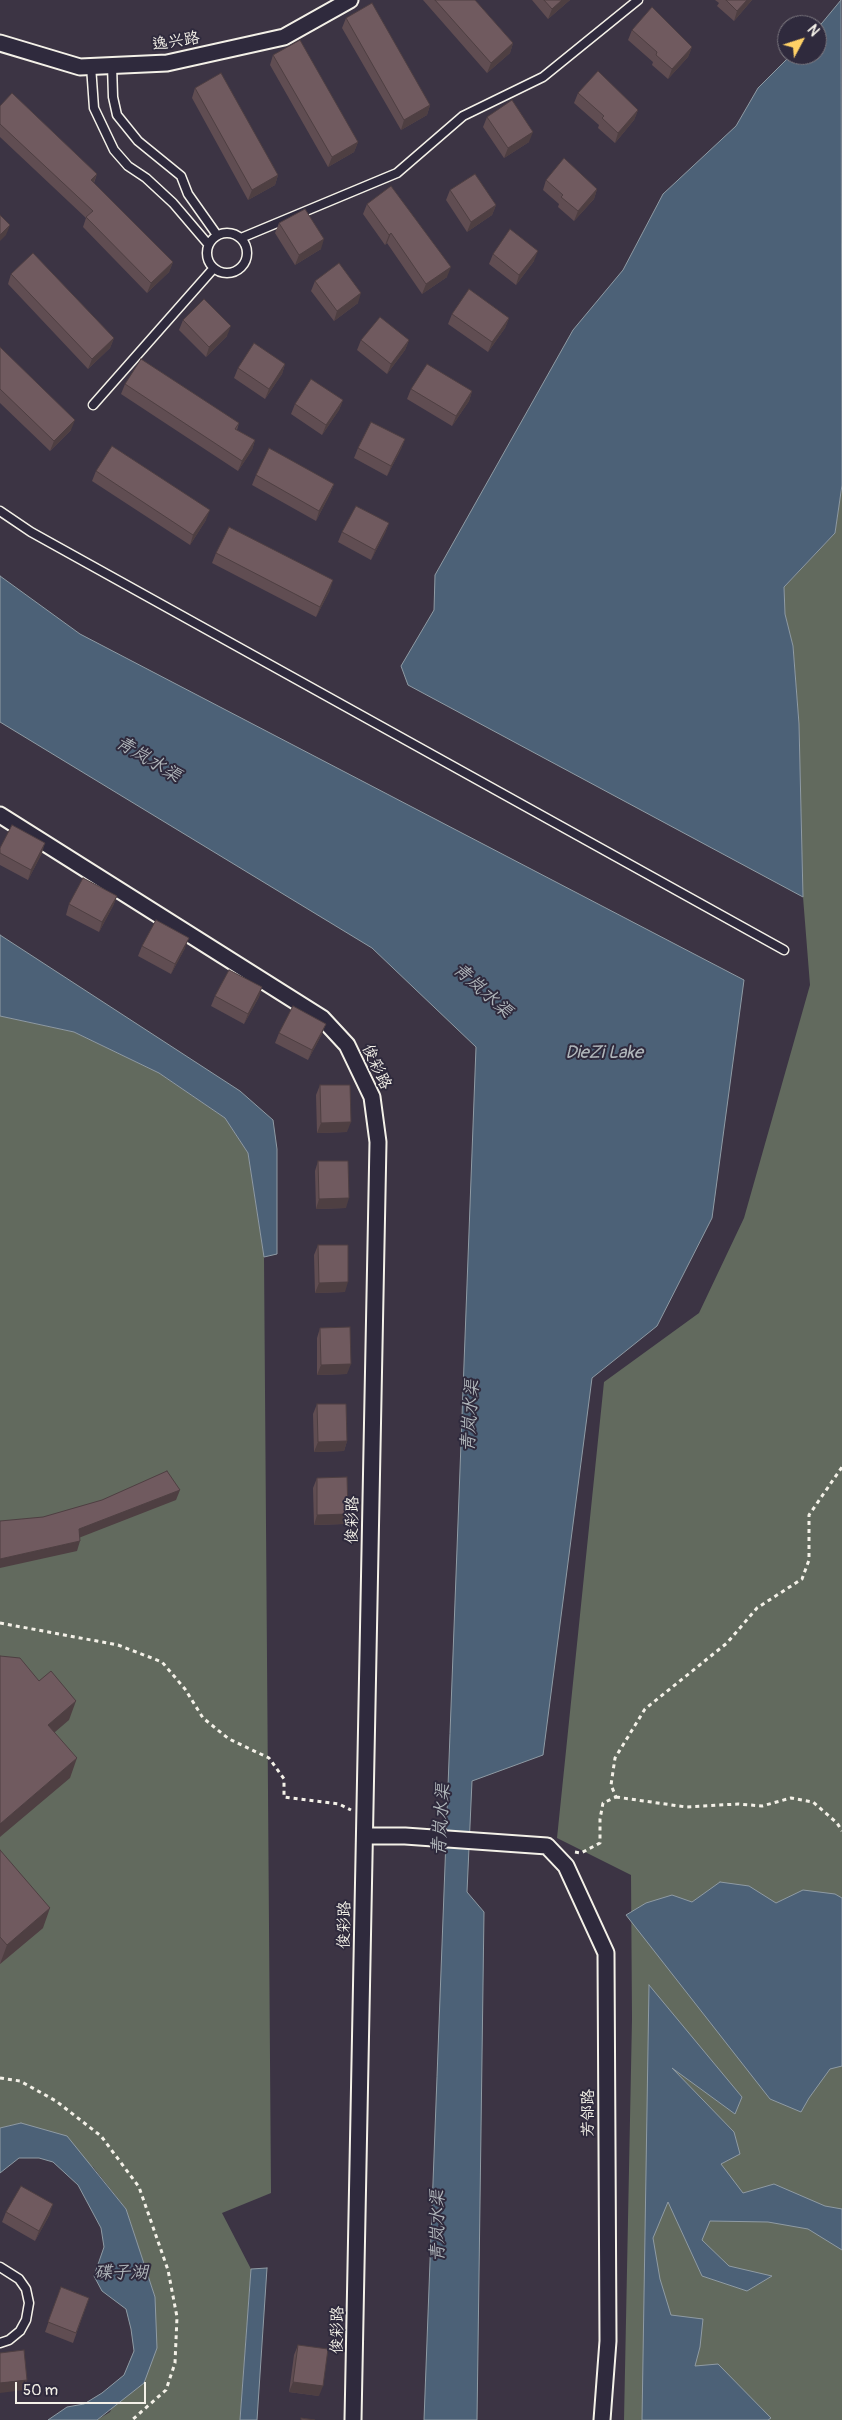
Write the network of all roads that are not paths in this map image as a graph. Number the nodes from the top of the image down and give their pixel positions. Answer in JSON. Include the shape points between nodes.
{"nodes":[{"id":1,"x":350,"y":0,"type":"edge"},
{"id":2,"x":638,"y":0,"type":"edge"},
{"id":3,"x":0,"y":43,"type":"edge"},
{"id":4,"x":112,"y":65,"type":"junction"},
{"id":5,"x":91,"y":66,"type":"junction"},
{"id":6,"x":217,"y":235,"type":"junction"},
{"id":7,"x":241,"y":238,"type":"junction"},
{"id":8,"x":208,"y":244,"type":"junction"},
{"id":9,"x":213,"y":269,"type":"junction"},
{"id":10,"x":93,"y":405,"type":"dead end"},
{"id":11,"x":0,"y":511,"type":"edge"},
{"id":12,"x":0,"y":815,"type":"edge"},
{"id":13,"x":784,"y":950,"type":"dead end"},
{"id":14,"x":365,"y":1836,"type":"junction"},
{"id":15,"x":0,"y":2267,"type":"edge"},
{"id":16,"x":0,"y":2343,"type":"edge"},
{"id":17,"x":353,"y":2420,"type":"edge"},
{"id":18,"x":602,"y":2420,"type":"edge"}],
"edges":[{"from":1,"to":4,"type":"street","name":"逸兴路","via":[[284,37],[167,64]]},
{"from":2,"to":7,"type":"lane","via":[[543,77],[463,116],[397,173]]},
{"from":3,"to":5,"type":"street","name":"逸兴路","via":[[80,66]]},
{"from":4,"to":5,"type":"street","name":"逸兴路"},
{"from":4,"to":6,"type":"lane","via":[[117,115],[138,141],[181,176],[188,194]]},
{"from":5,"to":8,"type":"lane","via":[[94,108],[114,150],[128,166],[173,202]]},
{"from":6,"to":7,"type":"lane","via":[[229,233]]},
{"from":6,"to":8,"type":"lane"},
{"from":7,"to":9,"type":"lane","via":[[247,258],[239,269],[226,274]]},
{"from":8,"to":9,"type":"lane","via":[[206,257]]},
{"from":9,"to":10,"type":"lane"},
{"from":11,"to":13,"type":"lane","via":[[39,537]]},
{"from":12,"to":14,"type":"street","name":"俊彩路","via":[[322,1018],[347,1045],[372,1097],[378,1142]]},
{"from":14,"to":17,"type":"street","name":"俊彩路"},
{"from":14,"to":18,"type":"street","name":"芳邻路","via":[[547,1846],[566,1866],[606,1953],[608,2341]]},
{"from":15,"to":16,"type":"lane","via":[[19,2279],[26,2289],[29,2303],[20,2331]]}]}
